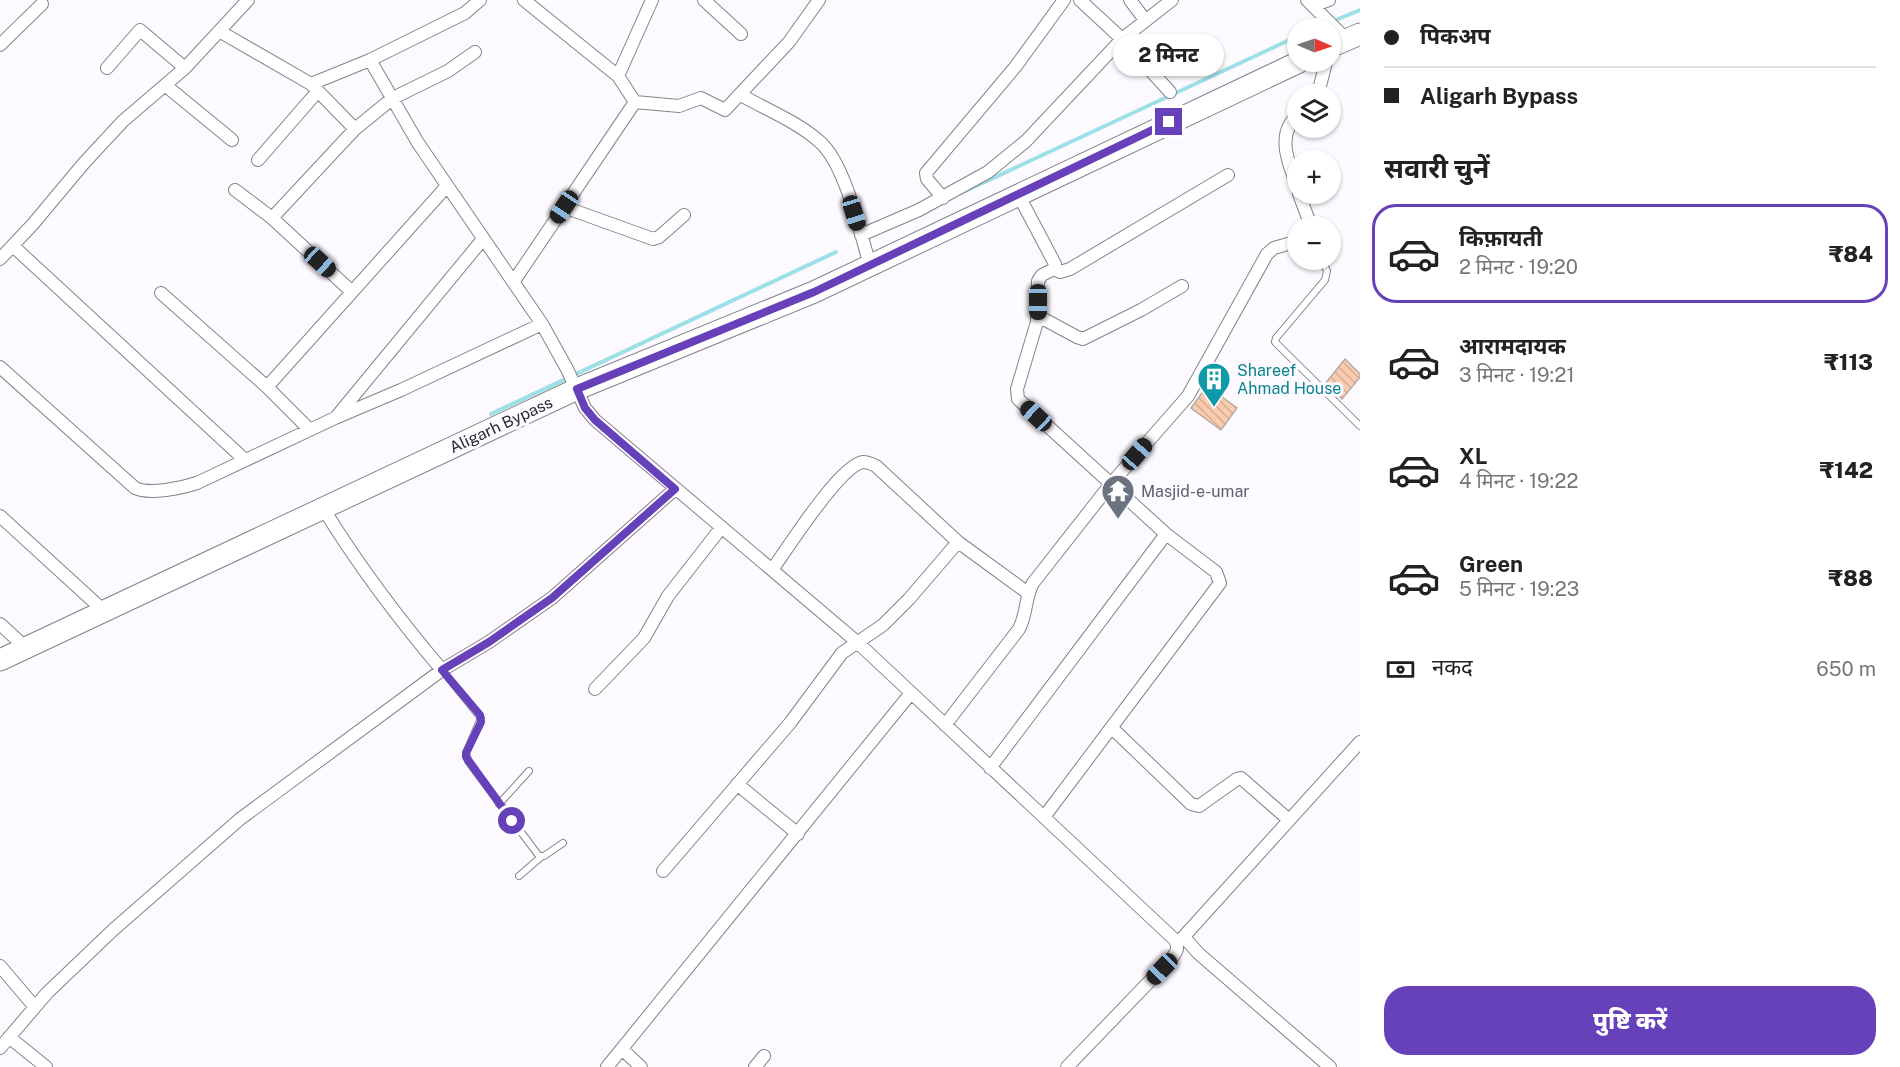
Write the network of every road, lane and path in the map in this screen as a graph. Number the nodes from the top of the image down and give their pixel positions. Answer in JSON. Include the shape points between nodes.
{"nodes":[{"id":1,"x":248,"y":0,"type":"edge"},
{"id":2,"x":480,"y":0,"type":"edge"},
{"id":3,"x":524,"y":0,"type":"edge"},
{"id":4,"x":652,"y":0,"type":"edge"},
{"id":5,"x":704,"y":0,"type":"edge"},
{"id":6,"x":819,"y":0,"type":"edge"},
{"id":7,"x":1064,"y":0,"type":"edge"},
{"id":8,"x":1080,"y":0,"type":"edge"},
{"id":9,"x":1130,"y":0,"type":"edge"},
{"id":10,"x":1172,"y":0,"type":"edge"},
{"id":11,"x":1329,"y":0,"type":"edge"},
{"id":12,"x":1310,"y":3,"type":"edge"},
{"id":13,"x":42,"y":4,"type":"dead end"},
{"id":14,"x":1145,"y":20,"type":"junction"},
{"id":15,"x":219,"y":31,"type":"junction"},
{"id":16,"x":741,"y":34,"type":"dead end"},
{"id":17,"x":1122,"y":39,"type":"junction"},
{"id":18,"x":1346,"y":40,"type":"edge"},
{"id":19,"x":0,"y":45,"type":"edge"},
{"id":20,"x":475,"y":52,"type":"dead end"},
{"id":21,"x":370,"y":60,"type":"junction"},
{"id":22,"x":107,"y":68,"type":"dead end"},
{"id":23,"x":185,"y":68,"type":"junction"},
{"id":24,"x":1287,"y":68,"type":"edge"},
{"id":25,"x":618,"y":76,"type":"junction"},
{"id":26,"x":165,"y":85,"type":"junction"},
{"id":27,"x":314,"y":87,"type":"junction"},
{"id":28,"x":1170,"y":92,"type":"dead end"},
{"id":29,"x":741,"y":95,"type":"junction"},
{"id":30,"x":393,"y":98,"type":"junction"},
{"id":31,"x":634,"y":102,"type":"junction"},
{"id":32,"x":1287,"y":128,"type":"edge"},
{"id":33,"x":355,"y":129,"type":"junction"},
{"id":34,"x":232,"y":140,"type":"dead end"},
{"id":35,"x":1287,"y":154,"type":"edge"},
{"id":36,"x":258,"y":160,"type":"dead end"},
{"id":37,"x":1228,"y":175,"type":"dead end"},
{"id":38,"x":447,"y":186,"type":"junction"},
{"id":39,"x":235,"y":190,"type":"dead end"},
{"id":40,"x":1018,"y":194,"type":"junction"},
{"id":41,"x":942,"y":198,"type":"junction"},
{"id":42,"x":564,"y":207,"type":"junction"},
{"id":43,"x":684,"y":215,"type":"dead end"},
{"id":44,"x":272,"y":218,"type":"junction"},
{"id":45,"x":861,"y":235,"type":"junction"},
{"id":46,"x":483,"y":239,"type":"junction"},
{"id":47,"x":1287,"y":244,"type":"edge"},
{"id":48,"x":13,"y":246,"type":"junction"},
{"id":49,"x":0,"y":259,"type":"edge"},
{"id":50,"x":870,"y":265,"type":"junction"},
{"id":51,"x":1054,"y":269,"type":"junction"},
{"id":52,"x":1327,"y":270,"type":"edge"},
{"id":53,"x":514,"y":281,"type":"junction"},
{"id":54,"x":1182,"y":286,"type":"dead end"},
{"id":55,"x":351,"y":291,"type":"junction"},
{"id":56,"x":160,"y":293,"type":"dead end"},
{"id":57,"x":1038,"y":315,"type":"junction"},
{"id":58,"x":542,"y":324,"type":"junction"},
{"id":59,"x":0,"y":367,"type":"edge"},
{"id":60,"x":575,"y":386,"type":"junction"},
{"id":61,"x":267,"y":387,"type":"junction"},
{"id":62,"x":335,"y":418,"type":"junction"},
{"id":63,"x":1360,"y":426,"type":"edge"},
{"id":64,"x":310,"y":430,"type":"junction"},
{"id":65,"x":245,"y":460,"type":"junction"},
{"id":66,"x":1110,"y":485,"type":"junction"},
{"id":67,"x":675,"y":489,"type":"junction"},
{"id":68,"x":323,"y":508,"type":"junction"},
{"id":69,"x":0,"y":516,"type":"edge"},
{"id":70,"x":721,"y":528,"type":"junction"},
{"id":71,"x":1166,"y":534,"type":"junction"},
{"id":72,"x":958,"y":542,"type":"junction"},
{"id":73,"x":772,"y":570,"type":"junction"},
{"id":74,"x":1028,"y":593,"type":"junction"},
{"id":75,"x":104,"y":611,"type":"junction"},
{"id":76,"x":0,"y":624,"type":"edge"},
{"id":77,"x":857,"y":642,"type":"junction"},
{"id":78,"x":26,"y":648,"type":"junction"},
{"id":79,"x":0,"y":660,"type":"edge"},
{"id":80,"x":442,"y":670,"type":"junction"},
{"id":81,"x":595,"y":689,"type":"dead end"},
{"id":82,"x":911,"y":693,"type":"junction"},
{"id":83,"x":945,"y":724,"type":"junction"},
{"id":84,"x":1112,"y":728,"type":"junction"},
{"id":85,"x":1360,"y":742,"type":"edge"},
{"id":86,"x":990,"y":768,"type":"junction"},
{"id":87,"x":529,"y":771,"type":"dead end"},
{"id":88,"x":737,"y":784,"type":"junction"},
{"id":89,"x":499,"y":804,"type":"junction"},
{"id":90,"x":1044,"y":817,"type":"junction"},
{"id":91,"x":1289,"y":820,"type":"junction"},
{"id":92,"x":798,"y":834,"type":"junction"},
{"id":93,"x":563,"y":843,"type":"dead end"},
{"id":94,"x":541,"y":857,"type":"junction"},
{"id":95,"x":663,"y":871,"type":"dead end"},
{"id":96,"x":519,"y":876,"type":"dead end"},
{"id":97,"x":1181,"y":940,"type":"junction"},
{"id":98,"x":0,"y":966,"type":"edge"},
{"id":99,"x":34,"y":1006,"type":"junction"},
{"id":100,"x":9,"y":1037,"type":"junction"},
{"id":101,"x":0,"y":1048,"type":"edge"},
{"id":102,"x":622,"y":1049,"type":"junction"},
{"id":103,"x":764,"y":1056,"type":"dead end"},
{"id":104,"x":46,"y":1067,"type":"edge"},
{"id":105,"x":607,"y":1067,"type":"edge"},
{"id":106,"x":641,"y":1067,"type":"edge"},
{"id":107,"x":755,"y":1067,"type":"edge"},
{"id":108,"x":1067,"y":1067,"type":"edge"},
{"id":109,"x":1329,"y":1067,"type":"edge"}],
"edges":[{"from":1,"to":15,"type":"street"},
{"from":2,"to":21,"type":"street","via":[[465,14]]},
{"from":3,"to":25,"type":"street"},
{"from":4,"to":25,"type":"street"},
{"from":5,"to":16,"type":"street"},
{"from":6,"to":29,"type":"street","via":[[789,42]]},
{"from":7,"to":41,"type":"street","via":[[1016,66],[926,173]]},
{"from":8,"to":17,"type":"street"},
{"from":9,"to":14,"type":"street"},
{"from":10,"to":14,"type":"street"},
{"from":11,"to":12,"type":"street"},
{"from":12,"to":18,"type":"street"},
{"from":13,"to":19,"type":"street"},
{"from":14,"to":17,"type":"street"},
{"from":15,"to":23,"type":"street"},
{"from":15,"to":27,"type":"street"},
{"from":17,"to":28,"type":"street"},
{"from":17,"to":41,"type":"street","via":[[1026,141],[983,176]]},
{"from":20,"to":30,"type":"street","via":[[448,71]]},
{"from":21,"to":27,"type":"street"},
{"from":21,"to":30,"type":"street"},
{"from":22,"to":23,"type":"street","via":[[140,30]]},
{"from":23,"to":26,"type":"street"},
{"from":24,"to":40,"type":"highway","name":"Aligarh Bypass"},
{"from":25,"to":31,"type":"street"},
{"from":26,"to":34,"type":"street"},
{"from":26,"to":48,"type":"street","via":[[123,121]]},
{"from":27,"to":33,"type":"street"},
{"from":27,"to":36,"type":"street"},
{"from":29,"to":31,"type":"street","via":[[725,110],[701,98],[679,106]]},
{"from":29,"to":45,"type":"street","via":[[801,128],[830,153],[840,170]]},
{"from":30,"to":33,"type":"street"},
{"from":30,"to":38,"type":"street"},
{"from":31,"to":42,"type":"street"},
{"from":32,"to":35,"type":"street"},
{"from":33,"to":44,"type":"street"},
{"from":37,"to":51,"type":"street","via":[[1070,269]]},
{"from":38,"to":46,"type":"street"},
{"from":38,"to":55,"type":"street"},
{"from":39,"to":44,"type":"street"},
{"from":40,"to":50,"type":"highway","name":"Aligarh Bypass"},
{"from":40,"to":51,"type":"street","via":[[1055,264]]},
{"from":41,"to":45,"type":"street"},
{"from":42,"to":43,"type":"street","via":[[652,239]]},
{"from":42,"to":53,"type":"street"},
{"from":44,"to":55,"type":"street"},
{"from":45,"to":50,"type":"street"},
{"from":46,"to":53,"type":"street"},
{"from":46,"to":62,"type":"street"},
{"from":47,"to":66,"type":"street","via":[[1267,254],[1188,396]]},
{"from":48,"to":49,"type":"street"},
{"from":48,"to":65,"type":"street"},
{"from":50,"to":60,"type":"highway","name":"Aligarh Bypass","via":[[814,292]]},
{"from":51,"to":57,"type":"street","via":[[1039,278]]},
{"from":52,"to":63,"type":"lane","via":[[1327,277],[1275,342]]},
{"from":53,"to":58,"type":"street"},
{"from":54,"to":57,"type":"street","via":[[1083,339]]},
{"from":55,"to":61,"type":"street"},
{"from":56,"to":61,"type":"street"},
{"from":57,"to":66,"type":"street","via":[[1017,389],[1018,399]]},
{"from":58,"to":60,"type":"street"},
{"from":58,"to":62,"type":"street"},
{"from":59,"to":65,"type":"street","via":[[141,491],[187,486]]},
{"from":60,"to":67,"type":"street","via":[[595,420]]},
{"from":60,"to":68,"type":"highway","name":"Aligarh Bypass"},
{"from":61,"to":64,"type":"street"},
{"from":62,"to":64,"type":"street"},
{"from":64,"to":65,"type":"street"},
{"from":66,"to":71,"type":"street"},
{"from":66,"to":74,"type":"street"},
{"from":67,"to":70,"type":"street"},
{"from":67,"to":80,"type":"street","via":[[552,598]]},
{"from":68,"to":75,"type":"highway","name":"Aligarh Bypass"},
{"from":68,"to":80,"type":"street","via":[[356,561]]},
{"from":69,"to":75,"type":"street"},
{"from":70,"to":73,"type":"street"},
{"from":70,"to":81,"type":"street","via":[[668,596],[644,638]]},
{"from":71,"to":84,"type":"street","via":[[1216,572],[1220,584]]},
{"from":71,"to":86,"type":"street"},
{"from":72,"to":73,"type":"street","via":[[876,466],[863,462],[838,480]]},
{"from":72,"to":74,"type":"street"},
{"from":72,"to":77,"type":"street","via":[[883,625]]},
{"from":73,"to":77,"type":"street"},
{"from":74,"to":83,"type":"street","via":[[1019,629]]},
{"from":75,"to":78,"type":"highway","name":"Aligarh Bypass"},
{"from":76,"to":78,"type":"street"},
{"from":77,"to":82,"type":"street"},
{"from":77,"to":88,"type":"street","via":[[842,653],[790,723]]},
{"from":78,"to":79,"type":"highway","name":"Aligarh Bypass"},
{"from":80,"to":89,"type":"lane","via":[[480,715],[481,722],[466,757]]},
{"from":80,"to":99,"type":"street","via":[[240,819],[113,930]]},
{"from":82,"to":83,"type":"street"},
{"from":82,"to":92,"type":"street"},
{"from":83,"to":86,"type":"street"},
{"from":84,"to":90,"type":"street"},
{"from":84,"to":91,"type":"street","via":[[1191,804],[1199,806],[1242,778]]},
{"from":85,"to":91,"type":"street"},
{"from":86,"to":90,"type":"street"},
{"from":87,"to":89,"type":"lane"},
{"from":88,"to":92,"type":"street"},
{"from":88,"to":95,"type":"street"},
{"from":89,"to":94,"type":"lane"},
{"from":90,"to":97,"type":"street"},
{"from":91,"to":97,"type":"street"},
{"from":92,"to":102,"type":"street"},
{"from":93,"to":94,"type":"lane"},
{"from":94,"to":96,"type":"lane"},
{"from":97,"to":108,"type":"street","via":[[1172,958]]},
{"from":97,"to":109,"type":"street"},
{"from":98,"to":99,"type":"street"},
{"from":99,"to":100,"type":"street"},
{"from":100,"to":101,"type":"street"},
{"from":100,"to":104,"type":"street"},
{"from":102,"to":105,"type":"street"},
{"from":102,"to":106,"type":"street"},
{"from":103,"to":107,"type":"street"}]}
